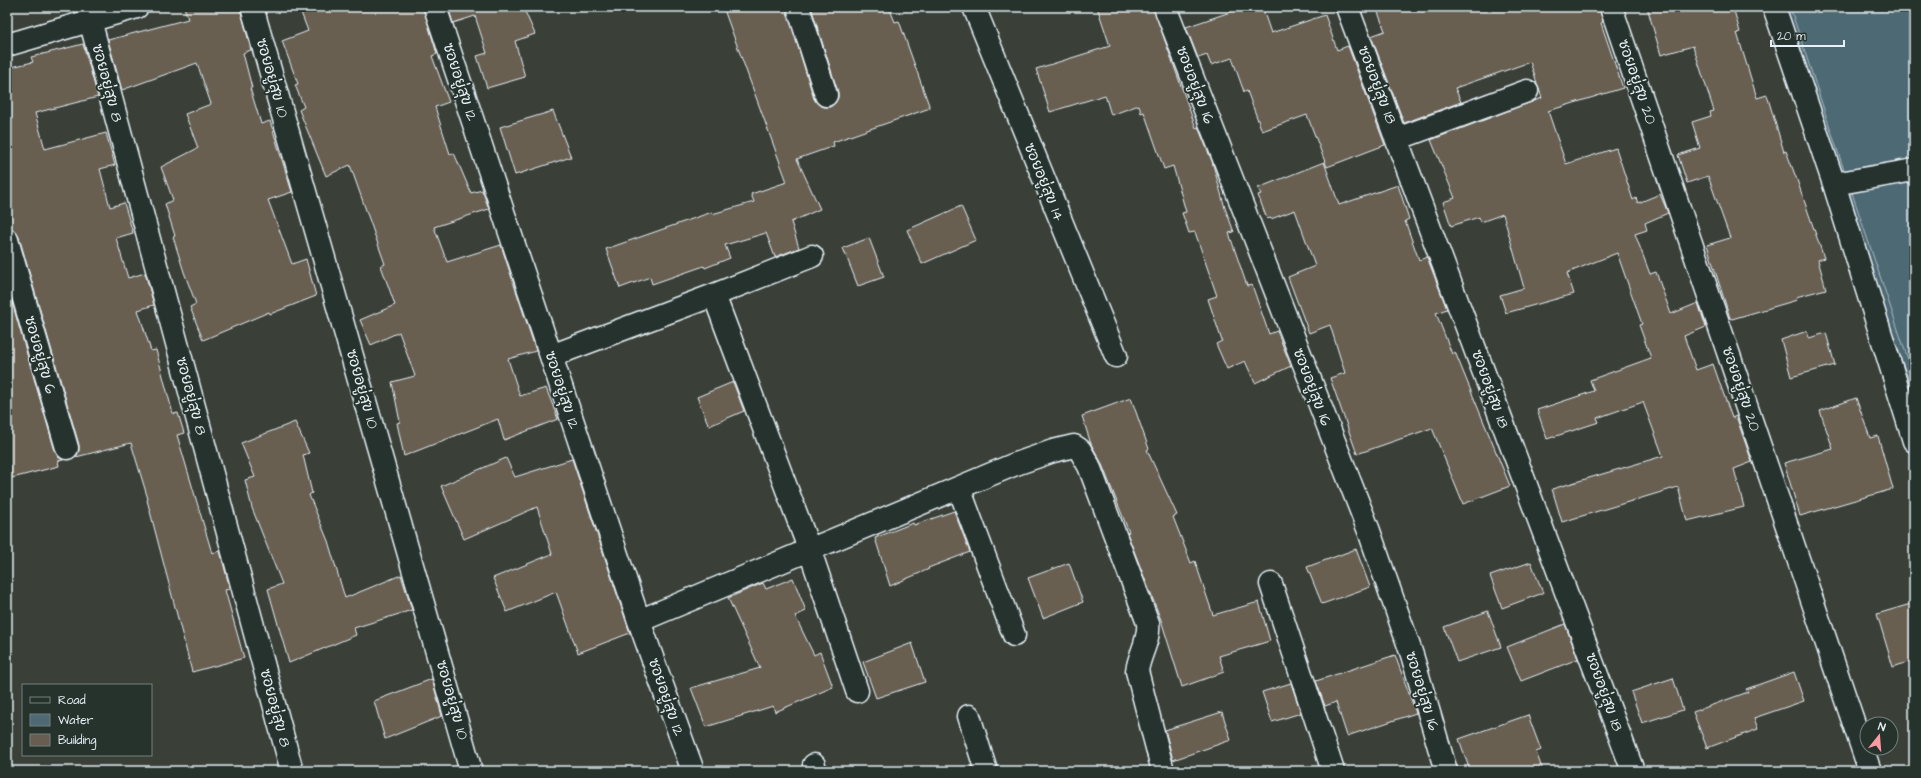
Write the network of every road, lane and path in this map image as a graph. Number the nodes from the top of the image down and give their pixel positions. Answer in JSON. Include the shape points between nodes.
{"nodes":[{"id":1,"x":136,"y":7,"type":"edge"},
{"id":2,"x":252,"y":7,"type":"edge"},
{"id":3,"x":435,"y":7,"type":"edge"},
{"id":4,"x":798,"y":7,"type":"edge"},
{"id":5,"x":974,"y":7,"type":"edge"},
{"id":6,"x":1165,"y":7,"type":"edge"},
{"id":7,"x":1346,"y":7,"type":"edge"},
{"id":8,"x":1612,"y":7,"type":"edge"},
{"id":9,"x":1774,"y":7,"type":"edge"},
{"id":10,"x":90,"y":20,"type":"junction"},
{"id":11,"x":7,"y":45,"type":"edge"},
{"id":12,"x":1527,"y":91,"type":"dead end"},
{"id":13,"x":826,"y":95,"type":"dead end"},
{"id":14,"x":1397,"y":139,"type":"junction"},
{"id":15,"x":1914,"y":170,"type":"edge"},
{"id":16,"x":1834,"y":184,"type":"junction"},
{"id":17,"x":7,"y":240,"type":"edge"},
{"id":18,"x":812,"y":256,"type":"dead end"},
{"id":19,"x":714,"y":295,"type":"junction"},
{"id":20,"x":550,"y":356,"type":"junction"},
{"id":21,"x":1116,"y":356,"type":"dead end"},
{"id":22,"x":1914,"y":441,"type":"edge"},
{"id":23,"x":67,"y":448,"type":"dead end"},
{"id":24,"x":959,"y":488,"type":"junction"},
{"id":25,"x":810,"y":551,"type":"junction"},
{"id":26,"x":1271,"y":584,"type":"dead end"},
{"id":27,"x":639,"y":621,"type":"junction"},
{"id":28,"x":1014,"y":635,"type":"dead end"},
{"id":29,"x":857,"y":691,"type":"dead end"},
{"id":30,"x":969,"y":716,"type":"dead end"},
{"id":31,"x":292,"y":771,"type":"edge"},
{"id":32,"x":471,"y":771,"type":"edge"},
{"id":33,"x":693,"y":771,"type":"edge"},
{"id":34,"x":986,"y":771,"type":"edge"},
{"id":35,"x":1163,"y":771,"type":"edge"},
{"id":36,"x":1333,"y":771,"type":"edge"},
{"id":37,"x":1446,"y":771,"type":"edge"},
{"id":38,"x":1633,"y":771,"type":"edge"},
{"id":39,"x":1870,"y":771,"type":"edge"}],
"edges":[{"from":1,"to":10,"type":"street"},
{"from":2,"to":32,"type":"street","name":"ซอยอยู่สุข 10"},
{"from":3,"to":20,"type":"street","name":"ซอยอยู่สุข 12"},
{"from":4,"to":13,"type":"street"},
{"from":5,"to":21,"type":"street","name":"ซอยอยู่สุข 14"},
{"from":6,"to":37,"type":"street","name":"ซอยอยู่สุข 16","via":[[1369,531],[1412,655]]},
{"from":7,"to":14,"type":"street","name":"ซอยอยู่สุข 18"},
{"from":8,"to":39,"type":"street","name":"ซอยอยู่สุข 20"},
{"from":9,"to":16,"type":"street"},
{"from":10,"to":11,"type":"street"},
{"from":10,"to":31,"type":"street","name":"ซอยอยู่สุข 8"},
{"from":12,"to":14,"type":"street"},
{"from":14,"to":38,"type":"street","name":"ซอยอยู่สุข 18"},
{"from":15,"to":16,"type":"street"},
{"from":16,"to":22,"type":"street"},
{"from":17,"to":23,"type":"street","name":"ซอยอยู่สุข 6"},
{"from":18,"to":19,"type":"street"},
{"from":19,"to":20,"type":"street"},
{"from":19,"to":25,"type":"street"},
{"from":20,"to":27,"type":"street","name":"ซอยอยู่สุข 12"},
{"from":24,"to":25,"type":"street"},
{"from":24,"to":28,"type":"street"},
{"from":24,"to":35,"type":"street","via":[[1052,451],[1074,446],[1080,450],[1089,466],[1148,623],[1149,632],[1138,661],[1138,671]]},
{"from":25,"to":27,"type":"street"},
{"from":25,"to":29,"type":"street"},
{"from":26,"to":36,"type":"street"},
{"from":27,"to":33,"type":"street","name":"ซอยอยู่สุข 12"},
{"from":30,"to":34,"type":"street"}]}
